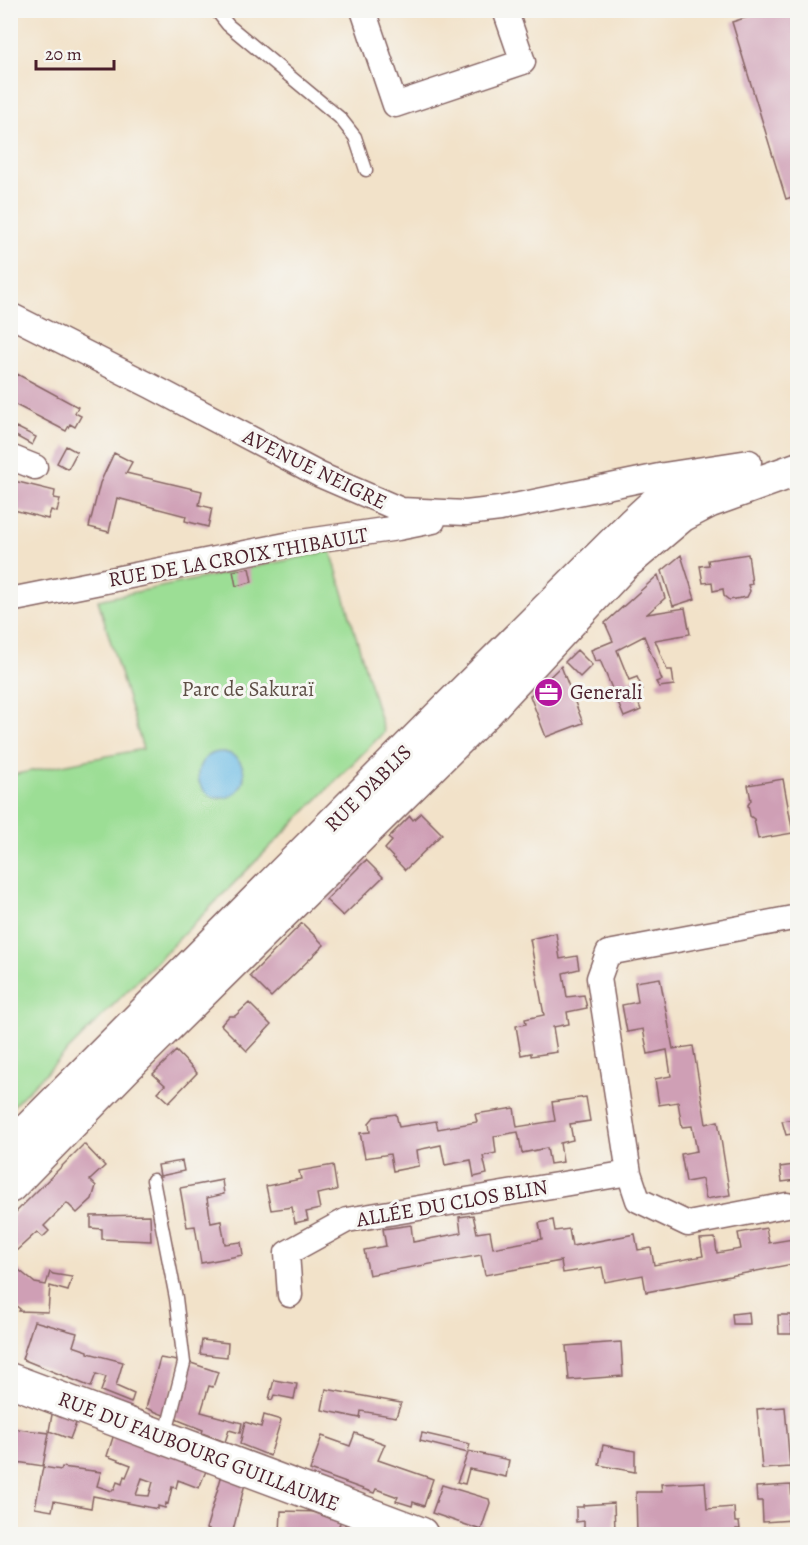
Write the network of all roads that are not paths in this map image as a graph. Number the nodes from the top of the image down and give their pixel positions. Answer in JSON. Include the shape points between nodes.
{"nodes":[{"id":1,"x":216,"y":10,"type":"edge"},
{"id":2,"x":363,"y":10,"type":"edge"},
{"id":3,"x":505,"y":10,"type":"edge"},
{"id":4,"x":366,"y":170,"type":"dead end"},
{"id":5,"x":10,"y":315,"type":"edge"},
{"id":6,"x":10,"y":457,"type":"edge"},
{"id":7,"x":796,"y":465,"type":"edge"},
{"id":8,"x":35,"y":467,"type":"dead end"},
{"id":9,"x":745,"y":475,"type":"junction"},
{"id":10,"x":617,"y":485,"type":"junction"},
{"id":11,"x":669,"y":509,"type":"junction"},
{"id":12,"x":466,"y":513,"type":"junction"},
{"id":13,"x":10,"y":600,"type":"edge"},
{"id":14,"x":798,"y":917,"type":"edge"},
{"id":15,"x":10,"y":1148,"type":"edge"},
{"id":16,"x":629,"y":1173,"type":"junction"},
{"id":17,"x":153,"y":1180,"type":"dead end"},
{"id":18,"x":10,"y":1186,"type":"edge"},
{"id":19,"x":787,"y":1205,"type":"dead end"},
{"id":20,"x":290,"y":1294,"type":"dead end"},
{"id":21,"x":10,"y":1380,"type":"edge"},
{"id":22,"x":165,"y":1439,"type":"junction"},
{"id":23,"x":421,"y":1534,"type":"edge"}],
"edges":[{"from":1,"to":4,"type":"lane","via":[[228,25],[339,118],[355,137]]},
{"from":2,"to":3,"type":"street","via":[[395,105],[523,62]]},
{"from":5,"to":12,"type":"street","name":"AVENUE NEIGRE","via":[[320,475],[401,510]]},
{"from":6,"to":8,"type":"street"},
{"from":7,"to":9,"type":"main road","name":"RUE D'ABLIS"},
{"from":9,"to":10,"type":"street","name":"AVENUE NEIGRE","via":[[664,475]]},
{"from":9,"to":11,"type":"main road","name":"RUE D'ABLIS","via":[[709,501]]},
{"from":10,"to":11,"type":"street"},
{"from":10,"to":12,"type":"street","name":"AVENUE NEIGRE"},
{"from":11,"to":15,"type":"main road","name":"RUE D'ABLIS","via":[[555,602]]},
{"from":11,"to":18,"type":"main road","name":"RUE D'ABLIS","via":[[623,565],[486,712]]},
{"from":12,"to":13,"type":"street","name":"RUE DE LA CROIX THIBAULT"},
{"from":14,"to":16,"type":"street","via":[[608,953],[599,978]]},
{"from":16,"to":19,"type":"street","via":[[638,1200],[688,1224]]},
{"from":16,"to":20,"type":"street","name":"ALLÉE DU CLOS BLIN","via":[[347,1220],[287,1253]]},
{"from":17,"to":22,"type":"lane","via":[[184,1363]]},
{"from":21,"to":22,"type":"main road","name":"RUE DU FAUBOURG GUILLAUME"},
{"from":22,"to":23,"type":"main road","name":"RUE DU FAUBOURG GUILLAUME"}]}
